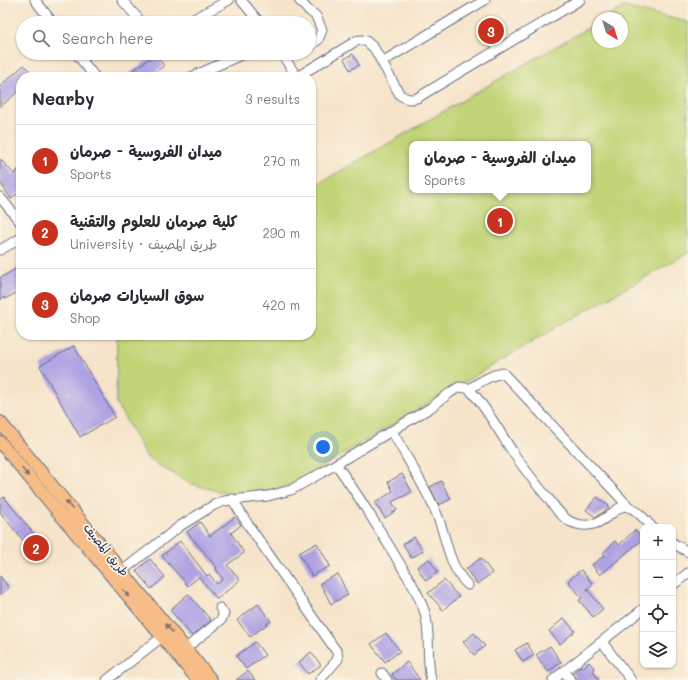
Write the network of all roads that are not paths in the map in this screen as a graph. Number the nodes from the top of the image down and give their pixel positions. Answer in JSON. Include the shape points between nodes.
{"nodes":[{"id":1,"x":35,"y":0,"type":"edge"},
{"id":2,"x":122,"y":0,"type":"edge"},
{"id":3,"x":229,"y":0,"type":"edge"},
{"id":4,"x":241,"y":0,"type":"edge"},
{"id":5,"x":299,"y":0,"type":"edge"},
{"id":6,"x":485,"y":0,"type":"edge"},
{"id":7,"x":580,"y":0,"type":"edge"},
{"id":8,"x":203,"y":14,"type":"joint"},
{"id":9,"x":48,"y":16,"type":"edge"},
{"id":10,"x":136,"y":16,"type":"edge"},
{"id":11,"x":199,"y":16,"type":"edge"},
{"id":12,"x":254,"y":16,"type":"edge"},
{"id":13,"x":316,"y":16,"type":"edge"},
{"id":14,"x":316,"y":16,"type":"edge"},
{"id":15,"x":316,"y":42,"type":"edge"},
{"id":16,"x":82,"y":60,"type":"edge"},
{"id":17,"x":227,"y":60,"type":"edge"},
{"id":18,"x":285,"y":60,"type":"edge"},
{"id":19,"x":382,"y":62,"type":"junction"},
{"id":20,"x":91,"y":72,"type":"edge"},
{"id":21,"x":202,"y":72,"type":"edge"},
{"id":22,"x":294,"y":72,"type":"edge"},
{"id":23,"x":305,"y":72,"type":"edge"},
{"id":24,"x":0,"y":197,"type":"edge"},
{"id":25,"x":16,"y":217,"type":"edge"},
{"id":26,"x":16,"y":241,"type":"edge"},
{"id":27,"x":0,"y":250,"type":"edge"},
{"id":28,"x":469,"y":389,"type":"junction"},
{"id":29,"x":0,"y":422,"type":"edge"},
{"id":30,"x":392,"y":431,"type":"junction"},
{"id":31,"x":0,"y":442,"type":"edge"},
{"id":32,"x":336,"y":464,"type":"junction"},
{"id":33,"x":232,"y":499,"type":"junction"},
{"id":34,"x":629,"y":507,"type":"junction"},
{"id":35,"x":649,"y":524,"type":"edge"},
{"id":36,"x":676,"y":545,"type":"edge"},
{"id":37,"x":688,"y":552,"type":"edge"},
{"id":38,"x":688,"y":573,"type":"edge"},
{"id":39,"x":118,"y":574,"type":"junction"},
{"id":40,"x":676,"y":583,"type":"edge"},
{"id":41,"x":468,"y":585,"type":"dead end"},
{"id":42,"x":220,"y":608,"type":"dead end"},
{"id":43,"x":640,"y":611,"type":"edge"},
{"id":44,"x":162,"y":637,"type":"junction"},
{"id":45,"x":602,"y":642,"type":"junction"},
{"id":46,"x":185,"y":649,"type":"junction"},
{"id":47,"x":563,"y":672,"type":"junction"},
{"id":48,"x":106,"y":680,"type":"edge"},
{"id":49,"x":198,"y":680,"type":"edge"},
{"id":50,"x":211,"y":680,"type":"edge"},
{"id":51,"x":320,"y":680,"type":"edge"},
{"id":52,"x":431,"y":680,"type":"edge"},
{"id":53,"x":553,"y":680,"type":"edge"},
{"id":54,"x":571,"y":680,"type":"edge"},
{"id":55,"x":631,"y":680,"type":"edge"}],
"edges":[{"from":1,"to":9,"type":"street"},
{"from":2,"to":10,"type":"street"},
{"from":3,"to":8,"type":"street"},
{"from":4,"to":12,"type":"street"},
{"from":5,"to":13,"type":"street"},
{"from":6,"to":19,"type":"street"},
{"from":7,"to":19,"type":"street","via":[[412,100],[400,95]]},
{"from":8,"to":11,"type":"street"},
{"from":14,"to":15,"type":"street","via":[[322,30]]},
{"from":16,"to":20,"type":"street"},
{"from":17,"to":21,"type":"street"},
{"from":18,"to":22,"type":"street"},
{"from":19,"to":23,"type":"street","via":[[371,44],[361,40]]},
{"from":24,"to":25,"type":"street"},
{"from":26,"to":27,"type":"street"},
{"from":28,"to":30,"type":"street","via":[[455,389]]},
{"from":28,"to":34,"type":"street","via":[[494,374],[503,373]]},
{"from":28,"to":34,"type":"street","via":[[526,470],[568,520],[580,525],[594,525],[620,507]]},
{"from":39,"to":29,"type":"main road","name":"طريق المصيف","one_way":true},
{"from":30,"to":32,"type":"street"},
{"from":30,"to":41,"type":"street","via":[[436,510],[451,560]]},
{"from":31,"to":39,"type":"main road","name":"طريق المصيف","one_way":true},
{"from":32,"to":33,"type":"street","via":[[291,490],[268,496]]},
{"from":32,"to":52,"type":"street","via":[[365,506],[418,596],[425,614],[428,633],[428,666]]},
{"from":33,"to":39,"type":"street","via":[[192,518]]},
{"from":33,"to":51,"type":"street","via":[[337,652],[338,659]]},
{"from":34,"to":35,"type":"street"},
{"from":36,"to":37,"type":"street"},
{"from":38,"to":40,"type":"street"},
{"from":39,"to":44,"type":"main road","name":"طريق المصيف","one_way":true},
{"from":46,"to":39,"type":"main road","name":"طريق المصيف","one_way":true},
{"from":42,"to":46,"type":"street","via":[[224,614],[221,620]]},
{"from":43,"to":45,"type":"street"},
{"from":44,"to":48,"type":"street"},
{"from":44,"to":49,"type":"main road","name":"طريق المصيف"},
{"from":45,"to":47,"type":"street"},
{"from":45,"to":55,"type":"street"},
{"from":46,"to":50,"type":"main road","name":"طريق المصيف"},
{"from":47,"to":53,"type":"street"},
{"from":47,"to":54,"type":"street"}]}
